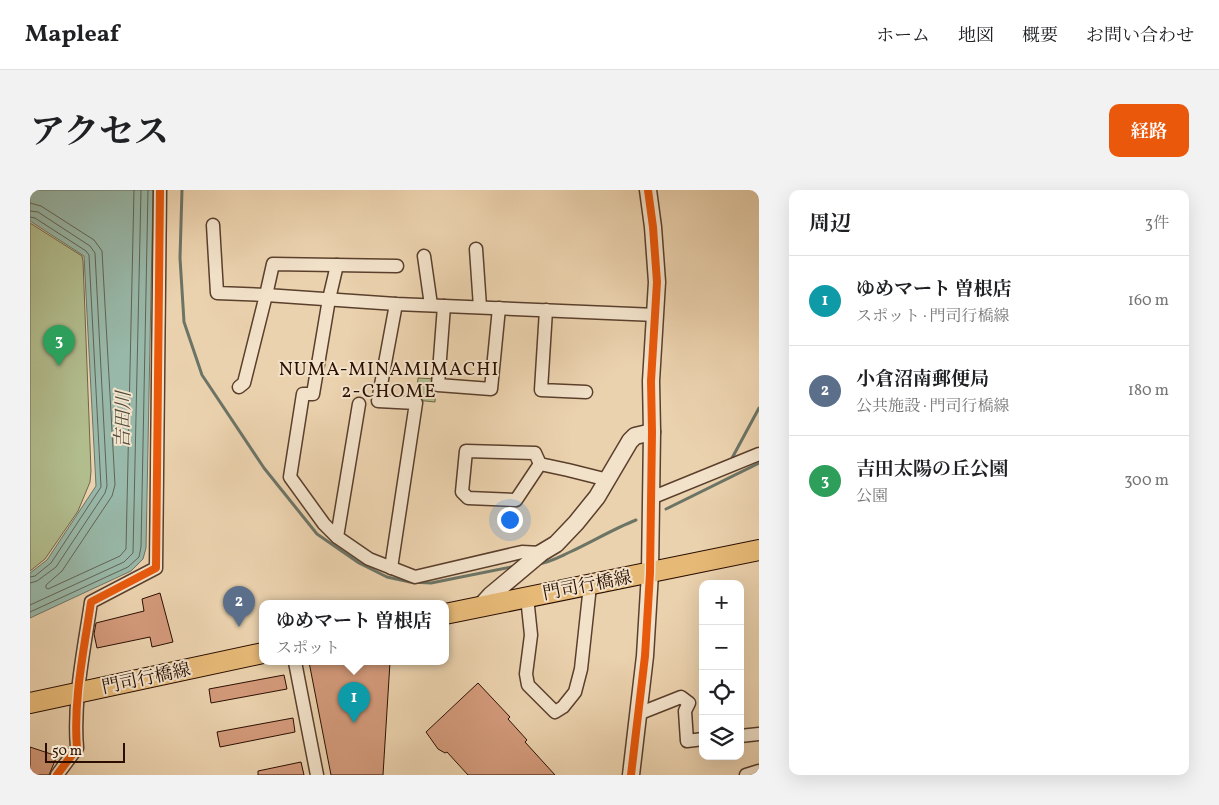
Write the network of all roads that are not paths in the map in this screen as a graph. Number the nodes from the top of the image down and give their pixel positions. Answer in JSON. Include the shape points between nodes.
{"nodes":[{"id":1,"x":160,"y":190,"type":"edge"},
{"id":2,"x":648,"y":190,"type":"edge"},
{"id":3,"x":213,"y":225,"type":"dead end"},
{"id":4,"x":476,"y":249,"type":"dead end"},
{"id":5,"x":424,"y":256,"type":"dead end"},
{"id":6,"x":336,"y":265,"type":"junction"},
{"id":7,"x":397,"y":266,"type":"dead end"},
{"id":8,"x":266,"y":295,"type":"junction"},
{"id":9,"x":329,"y":299,"type":"junction"},
{"id":10,"x":396,"y":304,"type":"junction"},
{"id":11,"x":438,"y":306,"type":"junction"},
{"id":12,"x":480,"y":307,"type":"junction"},
{"id":13,"x":498,"y":308,"type":"junction"},
{"id":14,"x":546,"y":310,"type":"junction"},
{"id":15,"x":656,"y":315,"type":"junction"},
{"id":16,"x":239,"y":387,"type":"dead end"},
{"id":17,"x":586,"y":392,"type":"dead end"},
{"id":18,"x":359,"y":404,"type":"dead end"},
{"id":19,"x":652,"y":432,"type":"junction"},
{"id":20,"x":759,"y":454,"type":"edge"},
{"id":21,"x":540,"y":464,"type":"junction"},
{"id":22,"x":608,"y":480,"type":"junction"},
{"id":23,"x":650,"y":510,"type":"junction"},
{"id":24,"x":337,"y":537,"type":"junction"},
{"id":25,"x":759,"y":550,"type":"edge"},
{"id":26,"x":539,"y":555,"type":"junction"},
{"id":27,"x":391,"y":568,"type":"junction"},
{"id":28,"x":650,"y":573,"type":"junction"},
{"id":29,"x":589,"y":585,"type":"junction"},
{"id":30,"x":527,"y":597,"type":"junction"},
{"id":31,"x":481,"y":606,"type":"junction"},
{"id":32,"x":449,"y":613,"type":"edge"},
{"id":33,"x":259,"y":654,"type":"edge"},
{"id":34,"x":296,"y":665,"type":"edge"},
{"id":35,"x":78,"y":693,"type":"junction"},
{"id":36,"x":30,"y":703,"type":"edge"},
{"id":37,"x":638,"y":714,"type":"junction"},
{"id":38,"x":759,"y":734,"type":"edge"},
{"id":39,"x":744,"y":736,"type":"edge"},
{"id":40,"x":699,"y":740,"type":"edge"},
{"id":41,"x":759,"y":771,"type":"edge"},
{"id":42,"x":57,"y":775,"type":"edge"},
{"id":43,"x":317,"y":775,"type":"edge"},
{"id":44,"x":631,"y":775,"type":"edge"},
{"id":45,"x":746,"y":775,"type":"edge"}],
"edges":[{"from":1,"to":35,"type":"street","via":[[156,568],[91,602]]},
{"from":2,"to":15,"type":"street","via":[[657,282]]},
{"from":3,"to":8,"type":"street","via":[[217,293]]},
{"from":4,"to":12,"type":"street"},
{"from":5,"to":11,"type":"street"},
{"from":6,"to":7,"type":"street"},
{"from":6,"to":8,"type":"street","via":[[273,264]]},
{"from":6,"to":9,"type":"street"},
{"from":8,"to":9,"type":"street"},
{"from":8,"to":16,"type":"street","via":[[244,383]]},
{"from":9,"to":10,"type":"street"},
{"from":9,"to":24,"type":"street","via":[[313,394],[303,394],[290,477]]},
{"from":10,"to":11,"type":"street"},
{"from":10,"to":27,"type":"street","via":[[378,401],[416,403]]},
{"from":11,"to":12,"type":"street"},
{"from":11,"to":13,"type":"street","via":[[438,386],[491,389]]},
{"from":12,"to":13,"type":"street"},
{"from":13,"to":14,"type":"street"},
{"from":14,"to":15,"type":"street"},
{"from":14,"to":17,"type":"street","via":[[541,390]]},
{"from":15,"to":19,"type":"street","via":[[651,382]]},
{"from":18,"to":24,"type":"street"},
{"from":19,"to":22,"type":"street","via":[[635,436]]},
{"from":19,"to":23,"type":"street"},
{"from":20,"to":23,"type":"street"},
{"from":21,"to":21,"type":"street","via":[[535,453],[466,451],[462,492],[468,498],[516,500]]},
{"from":21,"to":22,"type":"street"},
{"from":22,"to":26,"type":"street","via":[[576,523],[556,544]]},
{"from":23,"to":28,"type":"street"},
{"from":24,"to":27,"type":"street","via":[[369,560]]},
{"from":25,"to":28,"type":"main road","name":"門司行橋線"},
{"from":26,"to":27,"type":"street","via":[[522,552],[415,577]]},
{"from":26,"to":31,"type":"street"},
{"from":28,"to":29,"type":"main road","name":"門司行橋線"},
{"from":28,"to":37,"type":"street"},
{"from":29,"to":30,"type":"main road","name":"門司行橋線"},
{"from":29,"to":30,"type":"street","via":[[581,670],[575,692],[556,712],[528,685],[526,674],[531,635]]},
{"from":30,"to":31,"type":"main road","name":"門司行橋線"},
{"from":31,"to":32,"type":"main road","name":"門司行橋線"},
{"from":33,"to":35,"type":"main road","name":"門司行橋線"},
{"from":34,"to":43,"type":"street"},
{"from":35,"to":36,"type":"main road","name":"門司行橋線"},
{"from":35,"to":42,"type":"street","via":[[77,748]]},
{"from":37,"to":40,"type":"street","via":[[681,696],[689,703],[685,711],[687,741]]},
{"from":37,"to":44,"type":"street"},
{"from":38,"to":39,"type":"street"},
{"from":41,"to":45,"type":"street"}]}
